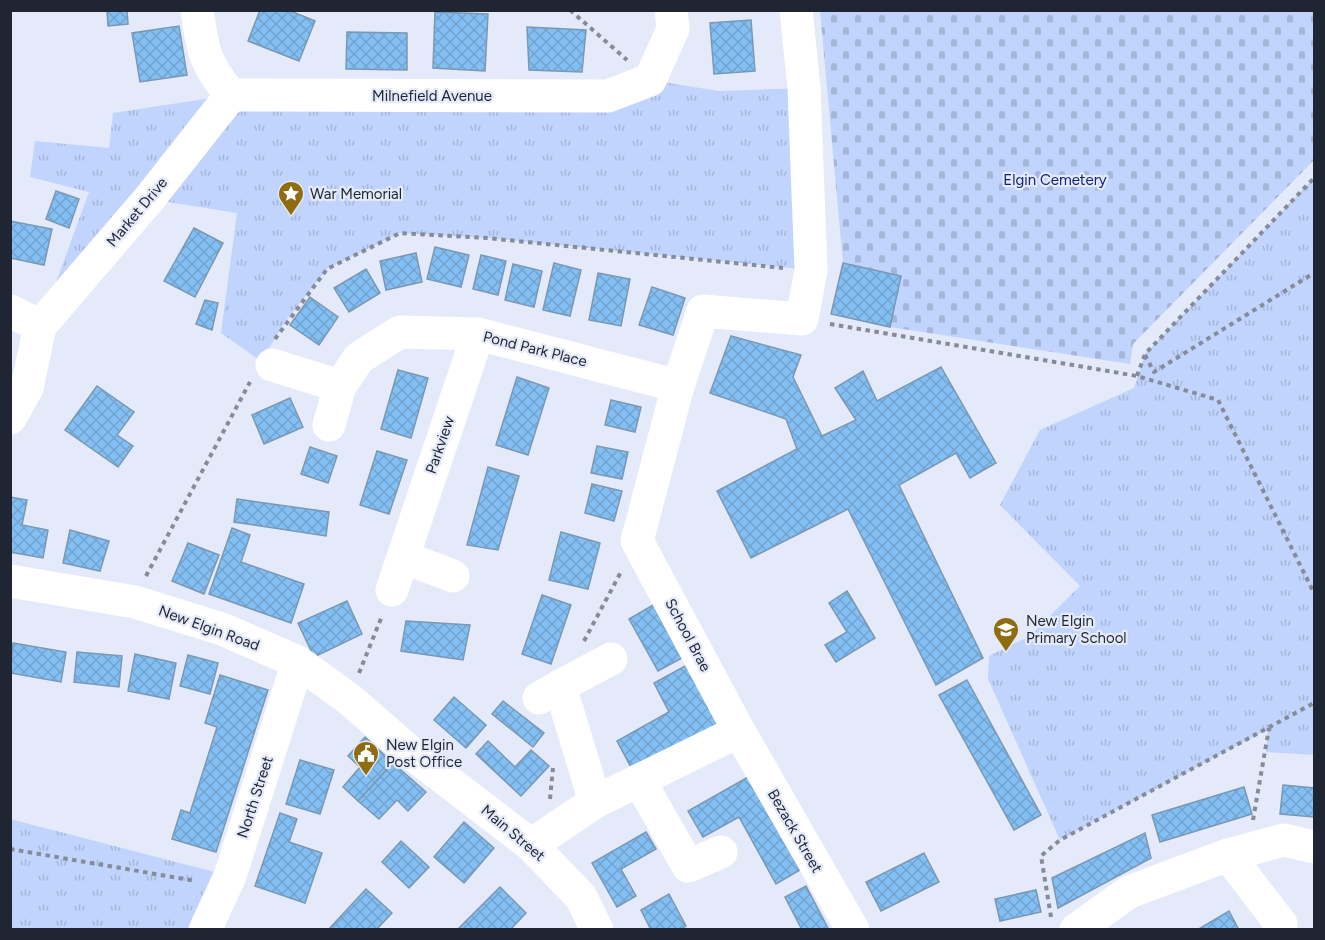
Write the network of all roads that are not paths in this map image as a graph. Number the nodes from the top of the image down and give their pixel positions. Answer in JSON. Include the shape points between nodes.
{"nodes":[{"id":1,"x":197,"y":10,"type":"edge"},
{"id":2,"x":671,"y":10,"type":"edge"},
{"id":3,"x":796,"y":10,"type":"edge"},
{"id":4,"x":231,"y":95,"type":"junction"},
{"id":5,"x":10,"y":311,"type":"edge"},
{"id":6,"x":40,"y":326,"type":"junction"},
{"id":7,"x":478,"y":334,"type":"junction"},
{"id":8,"x":272,"y":364,"type":"dead end"},
{"id":9,"x":340,"y":386,"type":"junction"},
{"id":10,"x":678,"y":386,"type":"junction"},
{"id":11,"x":10,"y":418,"type":"edge"},
{"id":12,"x":329,"y":425,"type":"dead end"},
{"id":13,"x":403,"y":557,"type":"junction"},
{"id":14,"x":453,"y":576,"type":"dead end"},
{"id":15,"x":10,"y":580,"type":"edge"},
{"id":16,"x":392,"y":590,"type":"road end"},
{"id":17,"x":611,"y":659,"type":"dead end"},
{"id":18,"x":298,"y":662,"type":"junction"},
{"id":19,"x":739,"y":731,"type":"junction"},
{"id":20,"x":411,"y":753,"type":"joint"},
{"id":21,"x":639,"y":780,"type":"junction"},
{"id":22,"x":595,"y":802,"type":"junction"},
{"id":23,"x":531,"y":845,"type":"junction"},
{"id":24,"x":1314,"y":847,"type":"edge"},
{"id":25,"x":721,"y":852,"type":"dead end"},
{"id":26,"x":1237,"y":853,"type":"junction"},
{"id":27,"x":1064,"y":924,"type":"edge"},
{"id":28,"x":1281,"y":924,"type":"dead end"},
{"id":29,"x":205,"y":930,"type":"edge"},
{"id":30,"x":597,"y":930,"type":"edge"},
{"id":31,"x":853,"y":930,"type":"edge"}],
"edges":[{"from":1,"to":4,"type":"street","via":[[211,72]]},
{"from":2,"to":4,"type":"street","name":"Milnefield Avenue","via":[[673,29],[650,80],[608,96]]},
{"from":3,"to":10,"type":"street","name":"School Brae","via":[[804,88],[811,270],[802,319],[703,311]]},
{"from":4,"to":6,"type":"street","name":"Market Drive","via":[[149,199]]},
{"from":5,"to":6,"type":"street"},
{"from":6,"to":11,"type":"street","name":"Market Drive","via":[[27,388]]},
{"from":7,"to":9,"type":"street","name":"Pond Park Place","via":[[400,332],[359,358]]},
{"from":7,"to":10,"type":"street","name":"Pond Park Place"},
{"from":7,"to":13,"type":"street","name":"Parkview"},
{"from":8,"to":9,"type":"street"},
{"from":9,"to":12,"type":"street","name":"Pond Park Place"},
{"from":10,"to":19,"type":"street","name":"School Brae","via":[[637,541]]},
{"from":13,"to":14,"type":"street"},
{"from":13,"to":16,"type":"street","name":"Parkview"},
{"from":15,"to":18,"type":"street","name":"New Elgin Road","via":[[135,602],[222,629]]},
{"from":17,"to":22,"type":"street","via":[[550,692]]},
{"from":18,"to":20,"type":"street","name":"New Elgin Road","via":[[349,699]]},
{"from":18,"to":29,"type":"street","name":"North Street","via":[[225,886]]},
{"from":19,"to":21,"type":"street"},
{"from":19,"to":31,"type":"street","name":"Bezack Street"},
{"from":20,"to":23,"type":"street","name":"Main Street"},
{"from":21,"to":22,"type":"street"},
{"from":21,"to":25,"type":"street","via":[[688,866]]},
{"from":22,"to":23,"type":"street"},
{"from":23,"to":30,"type":"street","name":"Main Street","via":[[581,897]]},
{"from":24,"to":26,"type":"street","via":[[1284,840]]},
{"from":26,"to":27,"type":"street","via":[[1129,892]]},
{"from":26,"to":28,"type":"street"}]}
